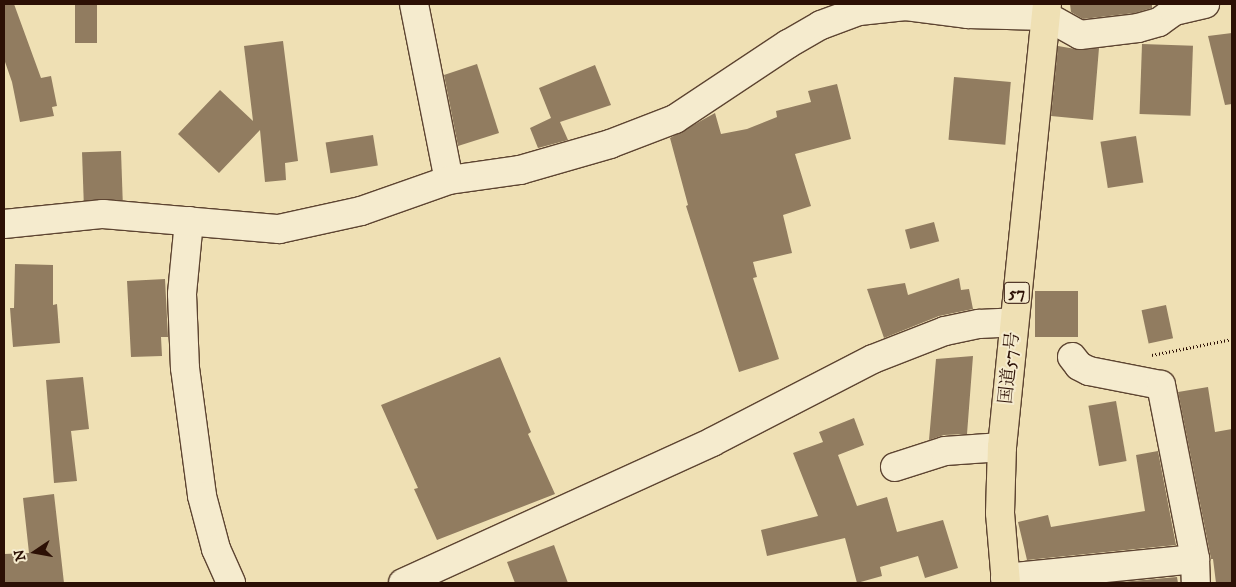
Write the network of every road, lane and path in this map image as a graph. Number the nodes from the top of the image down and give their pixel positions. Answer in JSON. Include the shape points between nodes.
{"nodes":[{"id":1,"x":414,"y":4,"type":"edge"},
{"id":2,"x":1205,"y":4,"type":"edge"},
{"id":3,"x":1181,"y":7,"type":"edge"},
{"id":4,"x":1047,"y":10,"type":"edge"},
{"id":5,"x":449,"y":180,"type":"junction"},
{"id":6,"x":189,"y":221,"type":"junction"},
{"id":7,"x":4,"y":224,"type":"edge"},
{"id":8,"x":1014,"y":322,"type":"junction"},
{"id":9,"x":1072,"y":357,"type":"dead end"},
{"id":10,"x":1002,"y":447,"type":"junction"},
{"id":11,"x":895,"y":467,"type":"dead end"},
{"id":12,"x":1196,"y":571,"type":"edge"},
{"id":13,"x":1006,"y":581,"type":"edge"},
{"id":14,"x":231,"y":583,"type":"edge"},
{"id":15,"x":404,"y":583,"type":"edge"}],
"edges":[{"from":1,"to":5,"type":"street"},
{"from":2,"to":3,"type":"street"},
{"from":3,"to":4,"type":"street","via":[[1159,22],[1080,36]]},
{"from":4,"to":5,"type":"street","via":[[986,16],[906,6],[859,11],[821,25],[788,44],[675,119],[610,144],[520,170]]},
{"from":4,"to":8,"type":"highway","name":"国道57号","number":"57"},
{"from":5,"to":6,"type":"street","via":[[361,211],[279,229]]},
{"from":6,"to":7,"type":"street","via":[[103,214]]},
{"from":6,"to":14,"type":"street","via":[[182,294],[185,368],[202,496],[216,549]]},
{"from":8,"to":10,"type":"highway","name":"国道57号","number":"57"},
{"from":8,"to":15,"type":"street","via":[[944,331],[872,359],[712,442]]},
{"from":9,"to":12,"type":"street","via":[[1089,371],[1161,385]]},
{"from":10,"to":11,"type":"street","via":[[945,451]]},
{"from":10,"to":13,"type":"highway","name":"国道57号","number":"57","via":[[1000,513]]},
{"from":12,"to":13,"type":"street"}]}
